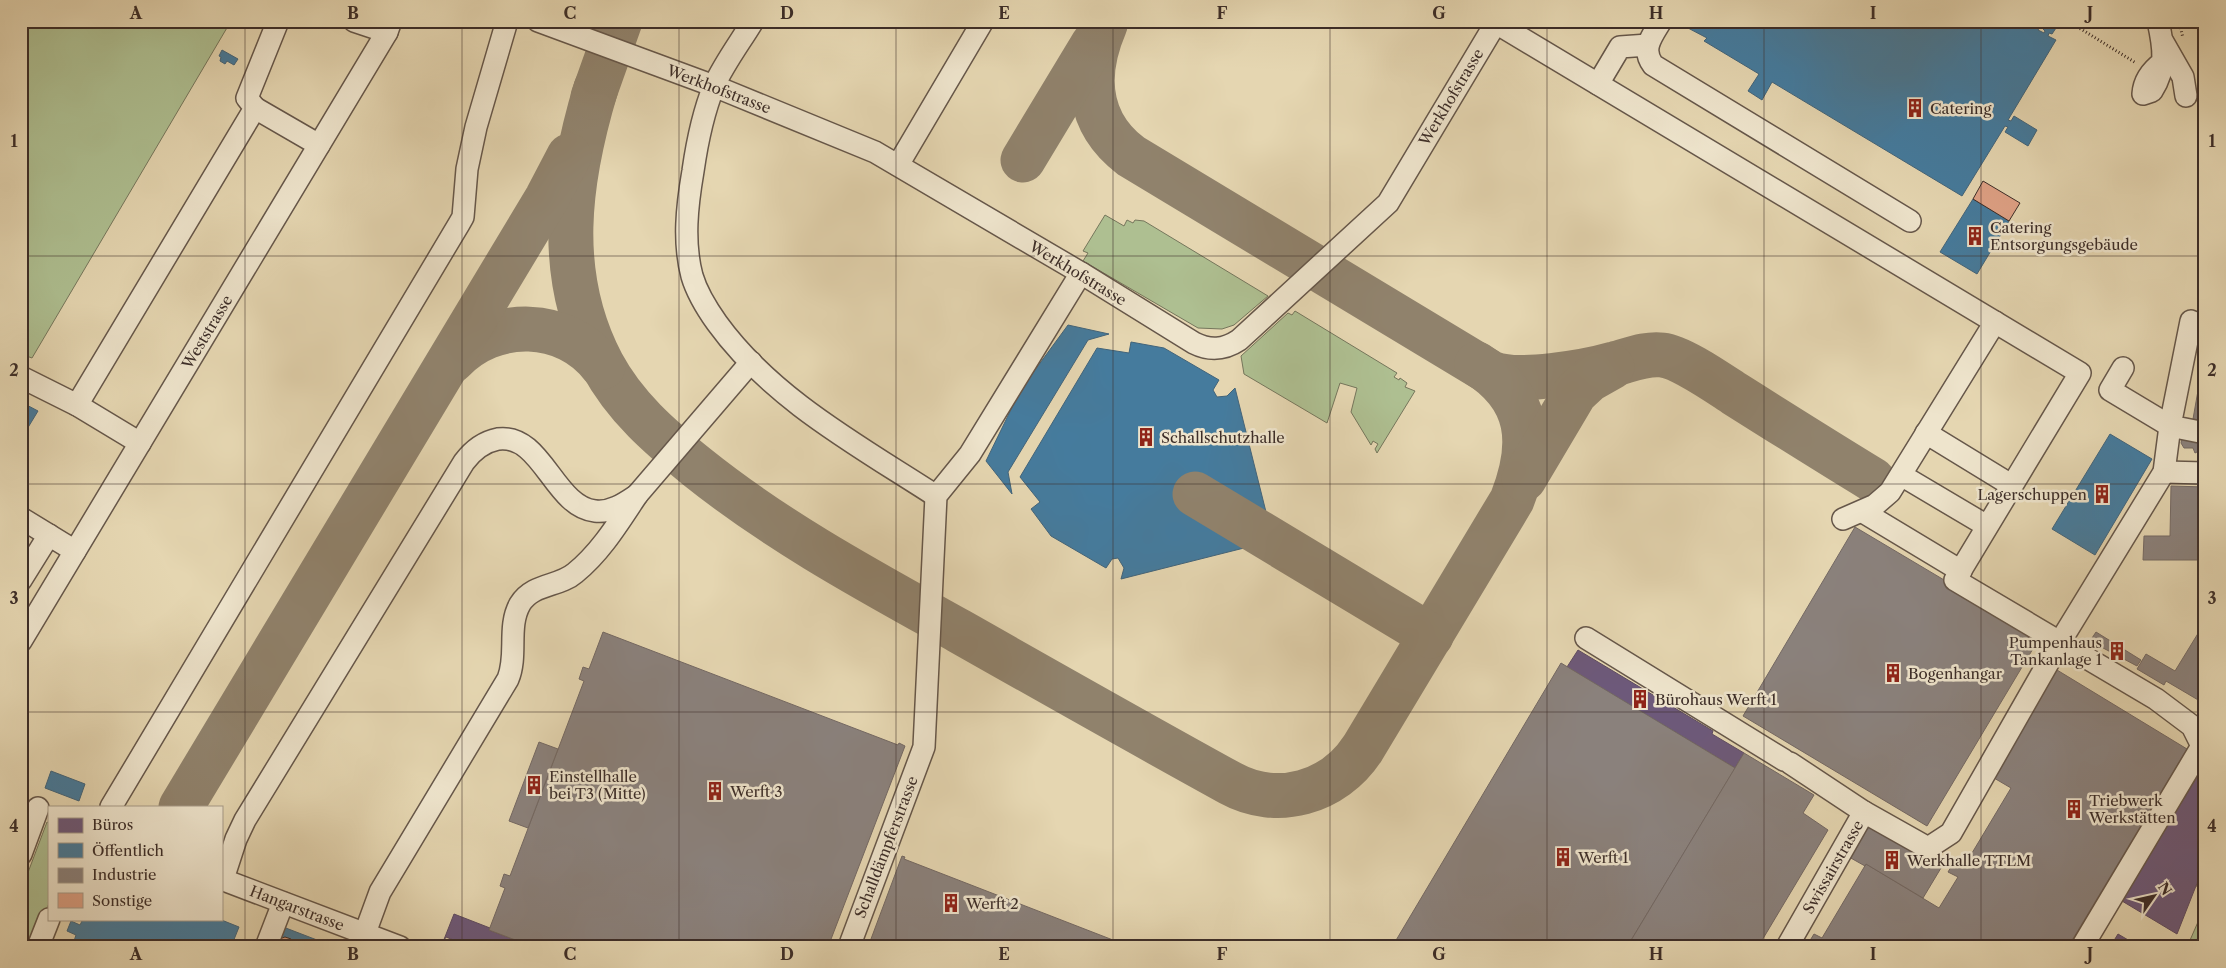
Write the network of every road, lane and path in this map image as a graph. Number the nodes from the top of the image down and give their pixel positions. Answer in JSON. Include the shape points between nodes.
{"nodes":[{"id":1,"x":278,"y":21,"type":"edge"},
{"id":2,"x":354,"y":21,"type":"edge"},
{"id":3,"x":507,"y":21,"type":"edge"},
{"id":4,"x":538,"y":21,"type":"edge"},
{"id":5,"x":753,"y":21,"type":"edge"},
{"id":6,"x":983,"y":21,"type":"edge"},
{"id":7,"x":1661,"y":21,"type":"edge"},
{"id":8,"x":2068,"y":21,"type":"edge"},
{"id":9,"x":1496,"y":22,"type":"edge"},
{"id":10,"x":389,"y":27,"type":"edge"},
{"id":11,"x":1648,"y":45,"type":"junction"},
{"id":12,"x":2158,"y":49,"type":"edge"},
{"id":13,"x":1598,"y":84,"type":"junction"},
{"id":14,"x":714,"y":86,"type":"junction"},
{"id":15,"x":255,"y":108,"type":"junction"},
{"id":16,"x":319,"y":145,"type":"junction"},
{"id":17,"x":898,"y":165,"type":"junction"},
{"id":18,"x":1910,"y":221,"type":"dead end"},
{"id":19,"x":1081,"y":273,"type":"junction"},
{"id":20,"x":2191,"y":321,"type":"dead end"},
{"id":21,"x":1995,"y":322,"type":"junction"},
{"id":22,"x":751,"y":362,"type":"junction"},
{"id":23,"x":2123,"y":368,"type":"dead end"},
{"id":24,"x":2080,"y":373,"type":"junction"},
{"id":25,"x":21,"y":377,"type":"edge"},
{"id":26,"x":2110,"y":390,"type":"junction"},
{"id":27,"x":78,"y":405,"type":"junction"},
{"id":28,"x":2170,"y":426,"type":"junction"},
{"id":29,"x":1926,"y":433,"type":"junction"},
{"id":30,"x":2205,"y":433,"type":"edge"},
{"id":31,"x":140,"y":443,"type":"junction"},
{"id":32,"x":2164,"y":472,"type":"junction"},
{"id":33,"x":2205,"y":474,"type":"edge"},
{"id":34,"x":1901,"y":475,"type":"junction"},
{"id":35,"x":2011,"y":485,"type":"junction"},
{"id":36,"x":637,"y":495,"type":"junction"},
{"id":37,"x":936,"y":496,"type":"junction"},
{"id":38,"x":21,"y":518,"type":"edge"},
{"id":39,"x":1987,"y":526,"type":"junction"},
{"id":40,"x":49,"y":535,"type":"junction"},
{"id":41,"x":75,"y":551,"type":"junction"},
{"id":42,"x":1961,"y":570,"type":"junction"},
{"id":43,"x":21,"y":580,"type":"edge"},
{"id":44,"x":2063,"y":637,"type":"junction"},
{"id":45,"x":1586,"y":638,"type":"dead end"},
{"id":46,"x":21,"y":641,"type":"edge"},
{"id":47,"x":112,"y":806,"type":"edge"},
{"id":48,"x":36,"y":807,"type":"edge"},
{"id":49,"x":1864,"y":812,"type":"junction"},
{"id":50,"x":21,"y":854,"type":"edge"},
{"id":51,"x":2205,"y":873,"type":"edge"},
{"id":52,"x":222,"y":879,"type":"edge"},
{"id":53,"x":2205,"y":890,"type":"edge"},
{"id":54,"x":283,"y":903,"type":"junction"},
{"id":55,"x":49,"y":920,"type":"edge"},
{"id":56,"x":365,"y":934,"type":"junction"},
{"id":57,"x":38,"y":947,"type":"edge"},
{"id":58,"x":266,"y":947,"type":"edge"},
{"id":59,"x":400,"y":947,"type":"edge"},
{"id":60,"x":848,"y":947,"type":"edge"},
{"id":61,"x":1787,"y":947,"type":"edge"},
{"id":62,"x":2082,"y":947,"type":"edge"}],
"edges":[{"from":1,"to":15,"type":"lane","via":[[247,98]]},
{"from":2,"to":10,"type":"lane"},
{"from":3,"to":47,"type":"lane","via":[[476,127],[467,169],[463,217]]},
{"from":4,"to":14,"type":"lane","name":"Werkhofstrasse"},
{"from":5,"to":14,"type":"lane"},
{"from":6,"to":17,"type":"lane"},
{"from":7,"to":11,"type":"lane"},
{"from":8,"to":12,"type":"path"},
{"from":9,"to":13,"type":"lane"},
{"from":9,"to":19,"type":"lane","name":"Werkhofstrasse","via":[[1388,203],[1231,346],[1212,349],[1194,343]]},
{"from":10,"to":16,"type":"lane","name":"Weststrasse"},
{"from":11,"to":13,"type":"lane","via":[[1620,47]]},
{"from":11,"to":18,"type":"lane","via":[[1648,59],[1660,71]]},
{"from":13,"to":21,"type":"lane"},
{"from":14,"to":17,"type":"lane","name":"Werkhofstrasse","via":[[848,140]]},
{"from":14,"to":22,"type":"lane","via":[[697,143],[690,187],[686,222],[689,262],[693,279],[710,313]]},
{"from":15,"to":16,"type":"lane"},
{"from":15,"to":27,"type":"lane"},
{"from":16,"to":31,"type":"lane","name":"Weststrasse"},
{"from":17,"to":19,"type":"lane","name":"Werkhofstrasse"},
{"from":19,"to":37,"type":"lane","via":[[970,454]]},
{"from":20,"to":28,"type":"lane"},
{"from":21,"to":24,"type":"lane"},
{"from":21,"to":29,"type":"lane"},
{"from":22,"to":36,"type":"lane"},
{"from":22,"to":37,"type":"lane","via":[[833,430]]},
{"from":23,"to":26,"type":"lane"},
{"from":24,"to":26,"type":"lane"},
{"from":24,"to":35,"type":"lane"},
{"from":25,"to":27,"type":"lane"},
{"from":26,"to":28,"type":"lane"},
{"from":27,"to":31,"type":"lane"},
{"from":28,"to":30,"type":"lane"},
{"from":28,"to":32,"type":"lane"},
{"from":29,"to":34,"type":"lane"},
{"from":29,"to":35,"type":"lane"},
{"from":31,"to":41,"type":"lane","name":"Weststrasse"},
{"from":32,"to":33,"type":"lane"},
{"from":32,"to":44,"type":"lane"},
{"from":34,"to":39,"type":"lane"},
{"from":34,"to":42,"type":"lane","via":[[1882,500],[1853,515]]},
{"from":35,"to":39,"type":"lane"},
{"from":36,"to":52,"type":"lane","via":[[612,508],[588,509],[562,490],[534,455],[518,442],[500,439],[476,448],[464,462],[245,820]]},
{"from":36,"to":56,"type":"lane","via":[[610,535],[576,572],[569,578],[533,591],[521,603],[514,621],[513,663],[508,679],[380,892]]},
{"from":37,"to":60,"type":"lane","name":"Schalldämpferstrasse","via":[[924,747]]},
{"from":38,"to":40,"type":"lane"},
{"from":39,"to":42,"type":"lane"},
{"from":40,"to":41,"type":"lane"},
{"from":40,"to":43,"type":"lane"},
{"from":41,"to":46,"type":"lane","name":"Weststrasse"},
{"from":42,"to":44,"type":"lane","via":[[1955,580]]},
{"from":44,"to":49,"type":"lane","via":[[1951,833],[1928,848]]},
{"from":44,"to":62,"type":"lane","via":[[2178,714],[2192,726],[2202,746]]},
{"from":45,"to":49,"type":"lane","name":"Swissairstrasse"},
{"from":48,"to":50,"type":"lane"},
{"from":49,"to":61,"type":"lane","name":"Swissairstrasse"},
{"from":51,"to":53,"type":"path","via":[[2198,886]]},
{"from":52,"to":54,"type":"lane","name":"Hangarstrasse"},
{"from":54,"to":56,"type":"lane","name":"Hangarstrasse"},
{"from":54,"to":58,"type":"lane"},
{"from":55,"to":57,"type":"lane"},
{"from":56,"to":59,"type":"lane","name":"Hangarstrasse"}]}
